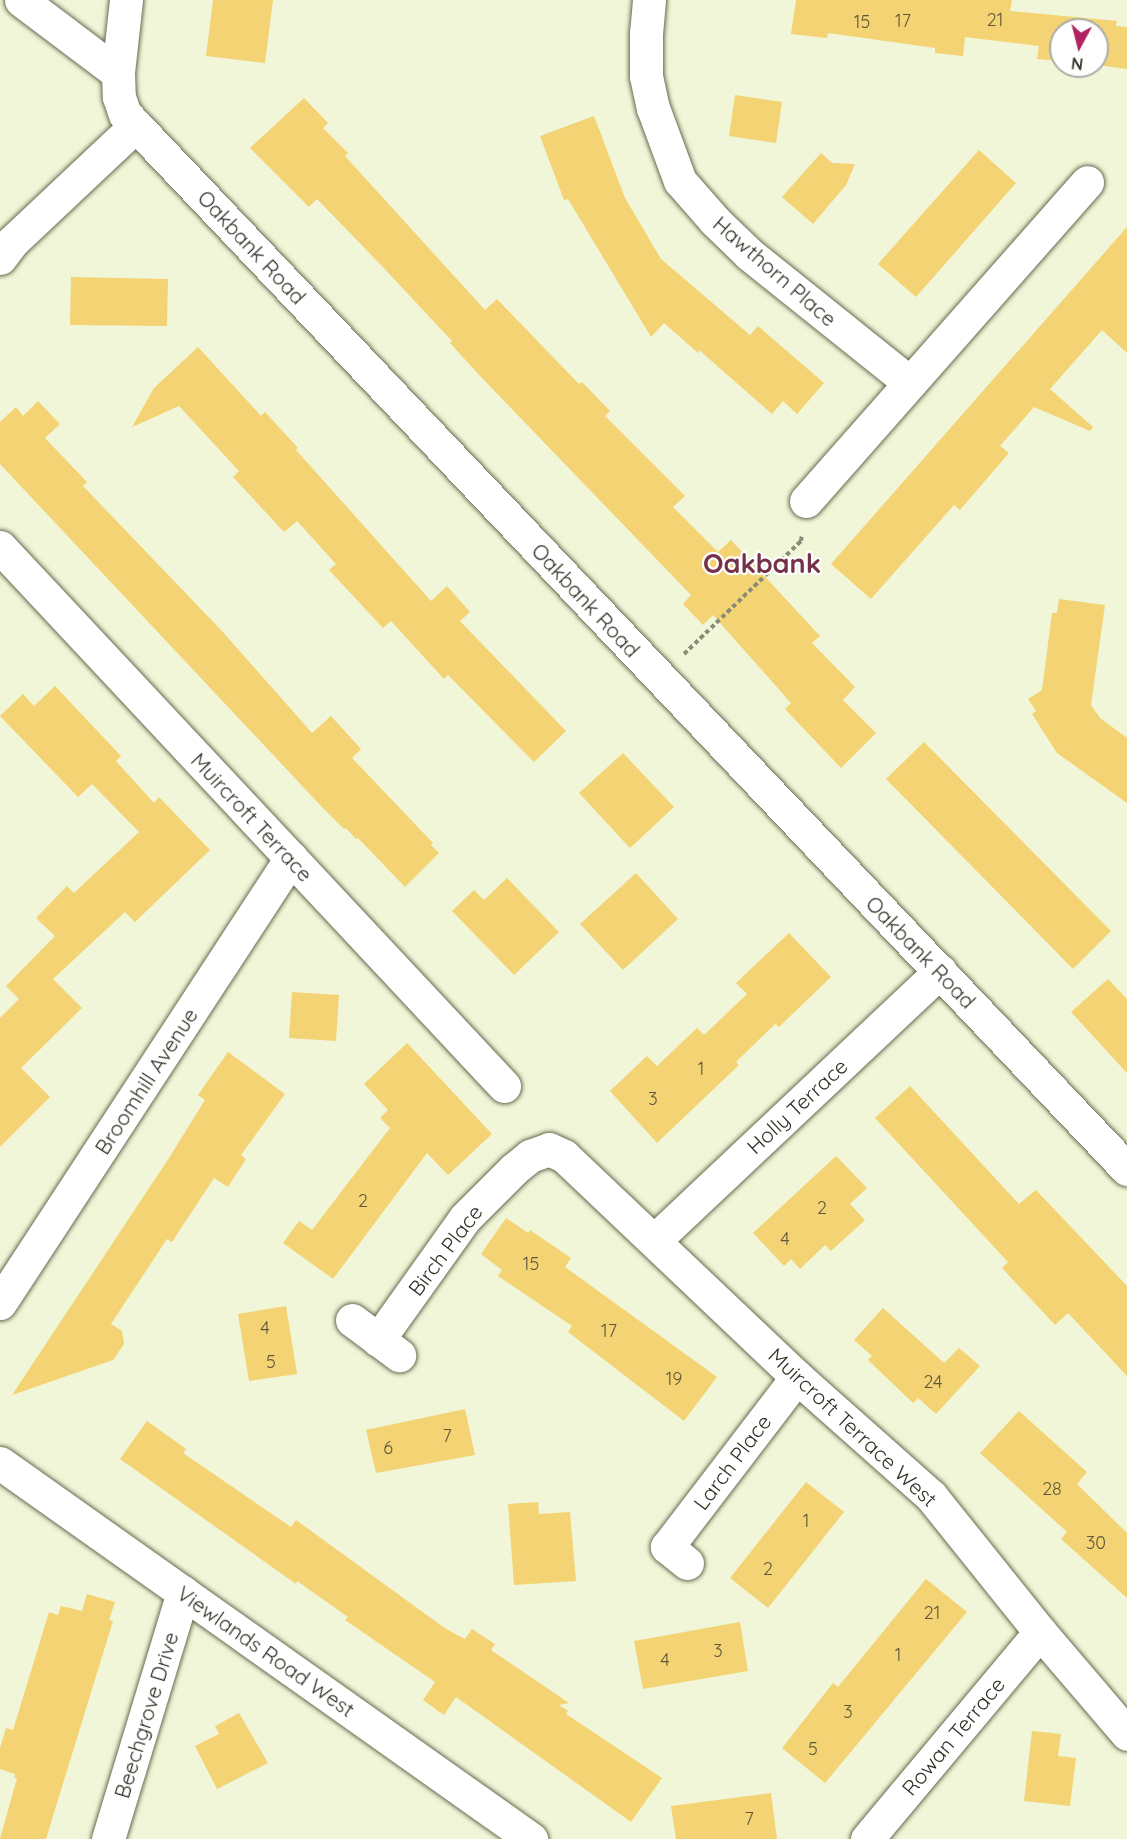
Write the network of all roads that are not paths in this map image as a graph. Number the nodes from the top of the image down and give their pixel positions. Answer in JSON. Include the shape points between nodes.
{"nodes":[{"id":1,"x":21,"y":0,"type":"edge"},
{"id":2,"x":126,"y":0,"type":"edge"},
{"id":3,"x":650,"y":0,"type":"edge"},
{"id":4,"x":118,"y":74,"type":"junction"},
{"id":5,"x":136,"y":125,"type":"junction"},
{"id":6,"x":1087,"y":182,"type":"dead end"},
{"id":7,"x":0,"y":258,"type":"edge"},
{"id":8,"x":909,"y":382,"type":"junction"},
{"id":9,"x":806,"y":501,"type":"road end"},
{"id":10,"x":0,"y":548,"type":"edge"},
{"id":11,"x":291,"y":858,"type":"junction"},
{"id":12,"x":939,"y":971,"type":"junction"},
{"id":13,"x":504,"y":1086,"type":"dead end"},
{"id":14,"x":549,"y":1149,"type":"joint"},
{"id":15,"x":1127,"y":1169,"type":"edge"},
{"id":16,"x":655,"y":1240,"type":"junction"},
{"id":17,"x":0,"y":1303,"type":"edge"},
{"id":18,"x":352,"y":1320,"type":"dead end"},
{"id":19,"x":797,"y":1377,"type":"junction"},
{"id":20,"x":0,"y":1463,"type":"edge"},
{"id":21,"x":667,"y":1548,"type":"dead end"},
{"id":22,"x":183,"y":1592,"type":"junction"},
{"id":23,"x":1040,"y":1632,"type":"junction"},
{"id":24,"x":1127,"y":1734,"type":"edge"},
{"id":25,"x":108,"y":1839,"type":"edge"},
{"id":26,"x":531,"y":1839,"type":"edge"},
{"id":27,"x":867,"y":1839,"type":"edge"}],
"edges":[{"from":1,"to":4,"type":"street"},
{"from":2,"to":4,"type":"street","name":"Oakbank Road"},
{"from":3,"to":8,"type":"street","name":"Hawthorn Place","via":[[646,76],[653,108],[680,181],[749,254]]},
{"from":4,"to":5,"type":"street","name":"Oakbank Road","via":[[125,114]]},
{"from":5,"to":7,"type":"street","via":[[12,242]]},
{"from":5,"to":12,"type":"street","name":"Oakbank Road"},
{"from":6,"to":8,"type":"street"},
{"from":8,"to":9,"type":"street"},
{"from":10,"to":11,"type":"street","name":"Muircroft Terrace"},
{"from":11,"to":13,"type":"street","name":"Muircroft Terrace"},
{"from":11,"to":17,"type":"street","name":"Broomhill Avenue"},
{"from":12,"to":15,"type":"street","name":"Oakbank Road"},
{"from":12,"to":16,"type":"street","name":"Holly Terrace"},
{"from":14,"to":16,"type":"street","name":"Muircroft Terrace West","via":[[564,1155]]},
{"from":14,"to":18,"type":"street","name":"Birch Place","via":[[530,1156],[514,1169],[465,1218],[389,1348]]},
{"from":16,"to":19,"type":"street","name":"Muircroft Terrace West"},
{"from":19,"to":21,"type":"street","name":"Larch Place"},
{"from":19,"to":23,"type":"street","name":"Muircroft Terrace West","via":[[931,1496]]},
{"from":20,"to":22,"type":"street","name":"Viewlands Road West"},
{"from":22,"to":25,"type":"street","name":"Beechgrove Drive"},
{"from":22,"to":26,"type":"street","name":"Viewlands Road West"},
{"from":23,"to":24,"type":"street","name":"Muircroft Terrace West"},
{"from":23,"to":27,"type":"street","name":"Rowan Terrace"}]}
